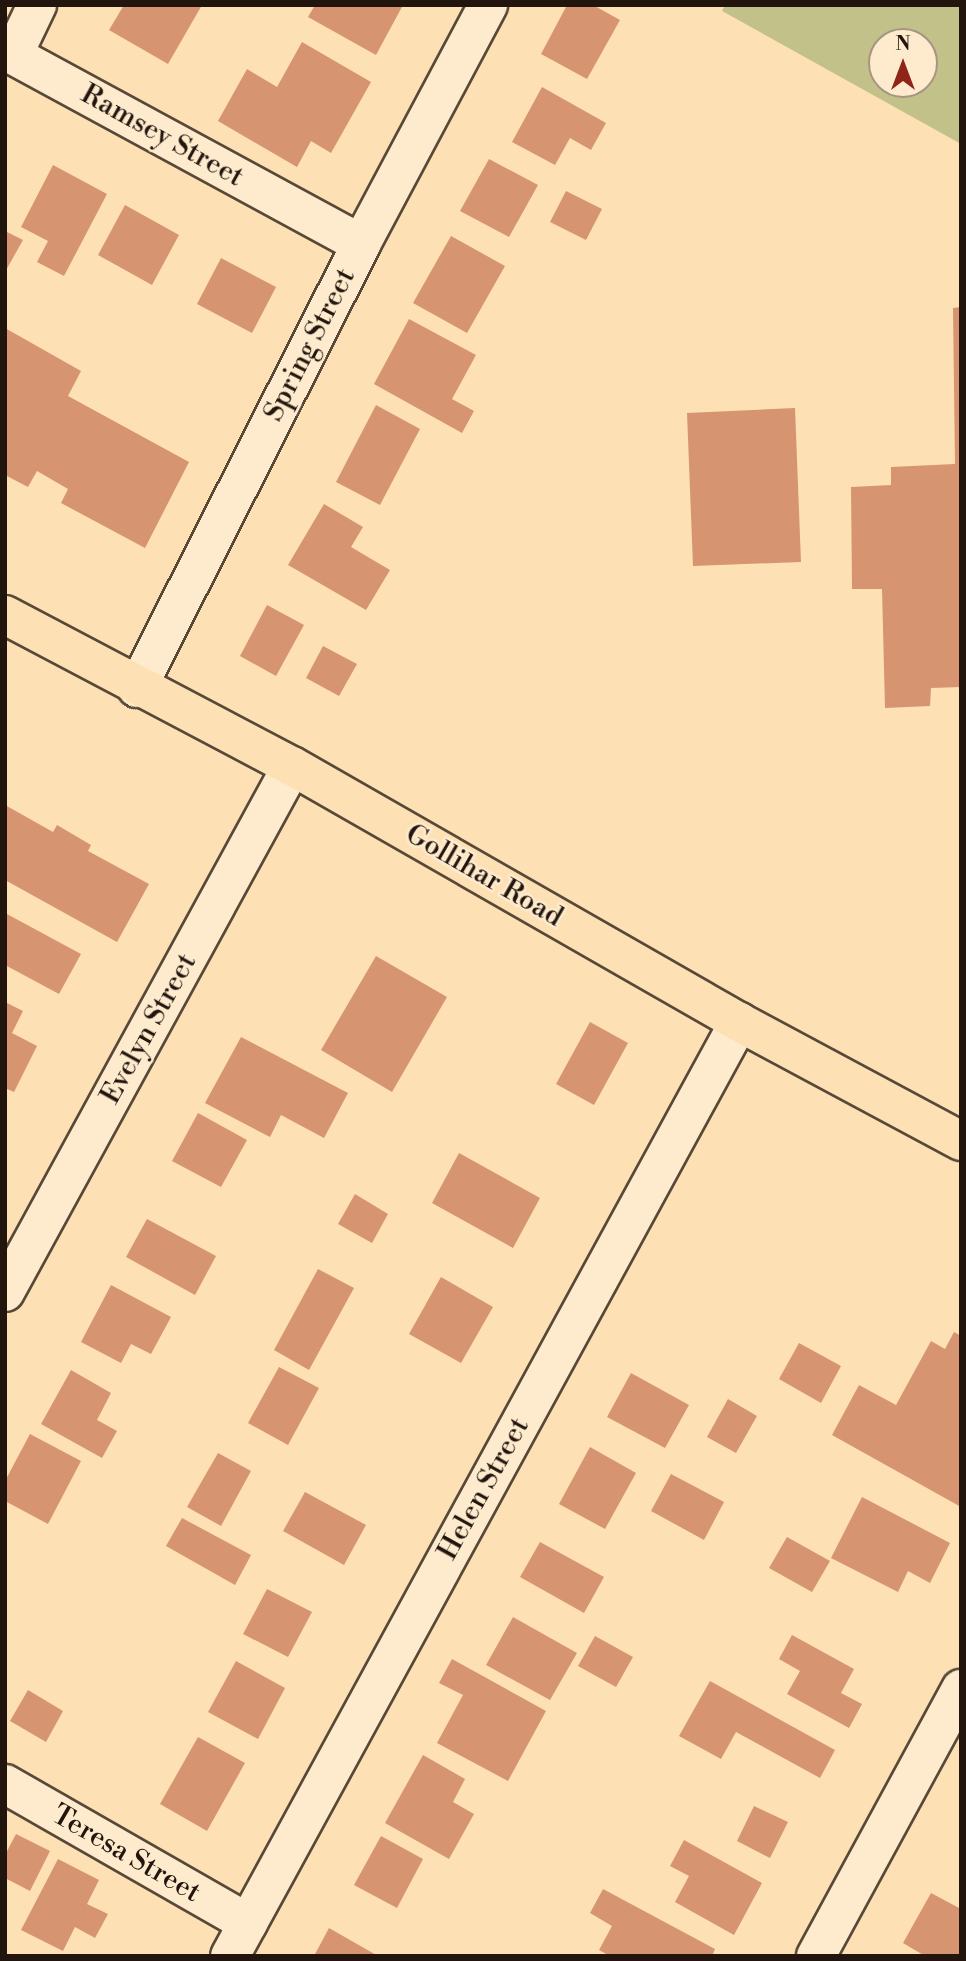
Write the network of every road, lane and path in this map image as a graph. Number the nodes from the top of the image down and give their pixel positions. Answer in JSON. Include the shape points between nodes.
{"nodes":[{"id":1,"x":37,"y":5,"type":"edge"},
{"id":2,"x":488,"y":5,"type":"edge"},
{"id":3,"x":361,"y":244,"type":"junction"},
{"id":4,"x":5,"y":615,"type":"edge"},
{"id":5,"x":137,"y":688,"type":"junction"},
{"id":6,"x":292,"y":765,"type":"junction"},
{"id":7,"x":739,"y":1022,"type":"junction"},
{"id":8,"x":961,"y":1141,"type":"edge"},
{"id":9,"x":5,"y":1292,"type":"edge"},
{"id":10,"x":961,"y":1689,"type":"edge"},
{"id":11,"x":5,"y":1784,"type":"edge"},
{"id":12,"x":239,"y":1940,"type":"edge"},
{"id":13,"x":816,"y":1956,"type":"edge"}],
"edges":[{"from":1,"to":3,"type":"street","name":"Ramsey Street","via":[[13,54]]},
{"from":2,"to":3,"type":"street","name":"Spring Street"},
{"from":3,"to":5,"type":"street","name":"Spring Street"},
{"from":4,"to":5,"type":"main road","name":"Gollihar Road"},
{"from":5,"to":6,"type":"main road","name":"Gollihar Road"},
{"from":6,"to":7,"type":"main road","name":"Gollihar Road"},
{"from":6,"to":9,"type":"street","name":"Evelyn Street"},
{"from":7,"to":8,"type":"main road","name":"Gollihar Road"},
{"from":7,"to":12,"type":"street","name":"Helen Street"},
{"from":10,"to":13,"type":"street"},
{"from":11,"to":12,"type":"street","name":"Teresa Street"}]}
